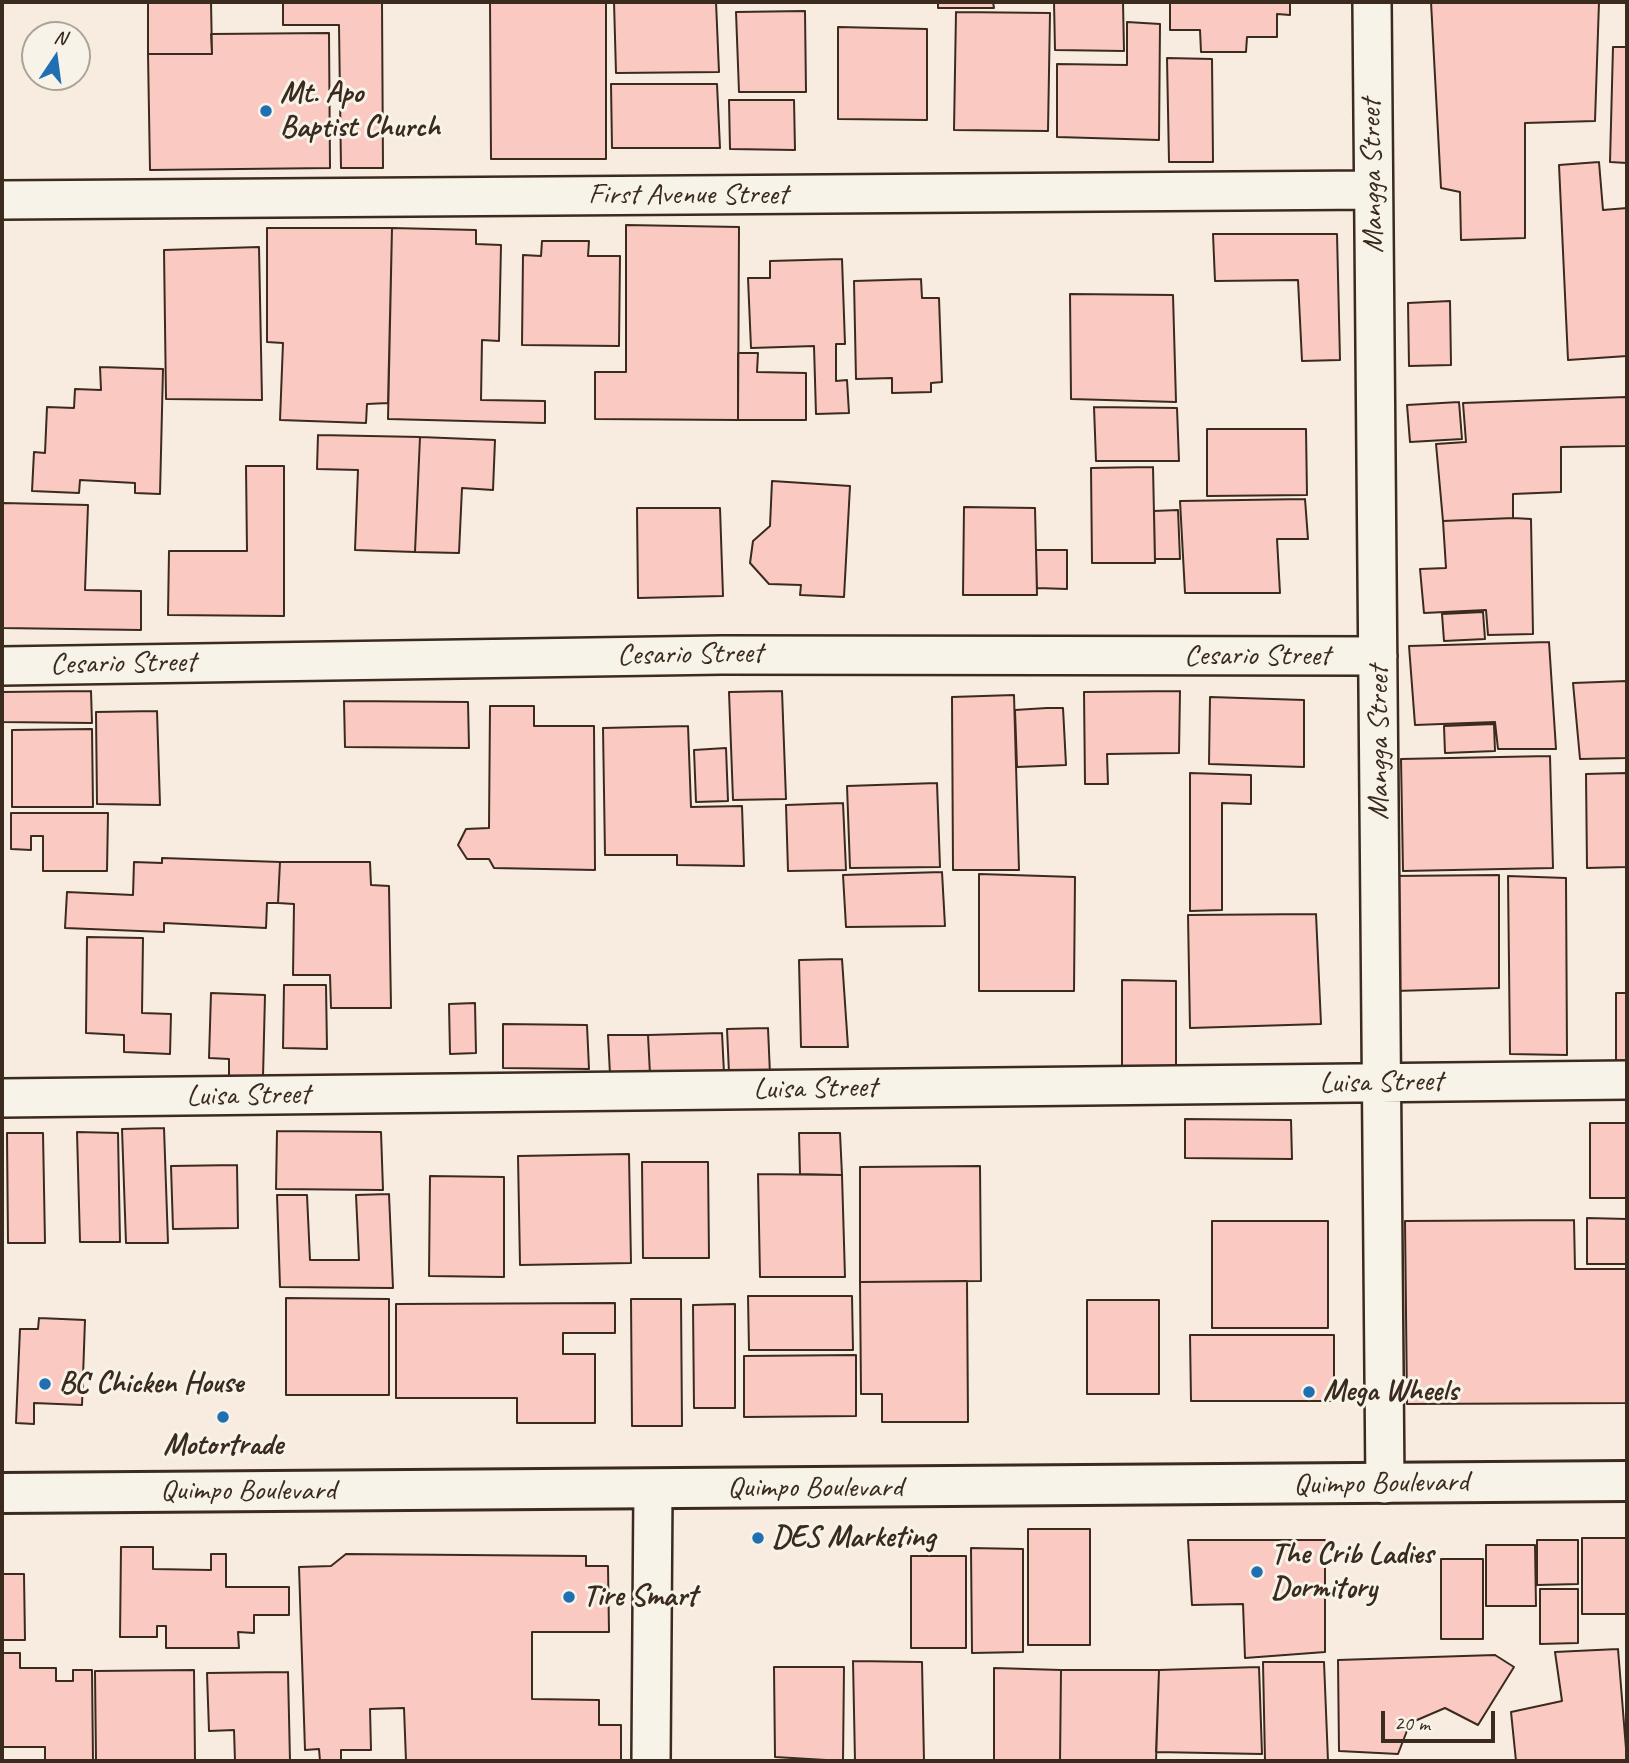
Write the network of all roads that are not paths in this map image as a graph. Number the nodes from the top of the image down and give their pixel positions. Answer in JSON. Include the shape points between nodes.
{"nodes":[{"id":1,"x":1372,"y":2,"type":"edge"},
{"id":2,"x":1373,"y":190,"type":"junction"},
{"id":3,"x":2,"y":200,"type":"edge"},
{"id":4,"x":1378,"y":656,"type":"junction"},
{"id":5,"x":2,"y":666,"type":"edge"},
{"id":6,"x":1627,"y":1080,"type":"edge"},
{"id":7,"x":1381,"y":1083,"type":"junction"},
{"id":8,"x":2,"y":1098,"type":"edge"},
{"id":9,"x":1627,"y":1480,"type":"edge"},
{"id":10,"x":1385,"y":1484,"type":"junction"},
{"id":11,"x":653,"y":1489,"type":"junction"},
{"id":12,"x":2,"y":1493,"type":"edge"},
{"id":13,"x":651,"y":1761,"type":"edge"}],
"edges":[{"from":1,"to":2,"type":"street","name":"Mangga Street"},
{"from":2,"to":3,"type":"street","name":"First Avenue Street"},
{"from":2,"to":4,"type":"street","name":"Mangga Street"},
{"from":4,"to":5,"type":"street","name":"Cesario Street","via":[[722,654]]},
{"from":4,"to":7,"type":"street","name":"Mangga Street"},
{"from":6,"to":7,"type":"street","name":"Luisa Street"},
{"from":7,"to":8,"type":"street","name":"Luisa Street"},
{"from":7,"to":10,"type":"street","name":"Mangga Street"},
{"from":9,"to":10,"type":"main road","name":"Quimpo Boulevard"},
{"from":10,"to":11,"type":"main road","name":"Quimpo Boulevard"},
{"from":11,"to":12,"type":"main road","name":"Quimpo Boulevard"},
{"from":11,"to":13,"type":"street"}]}
